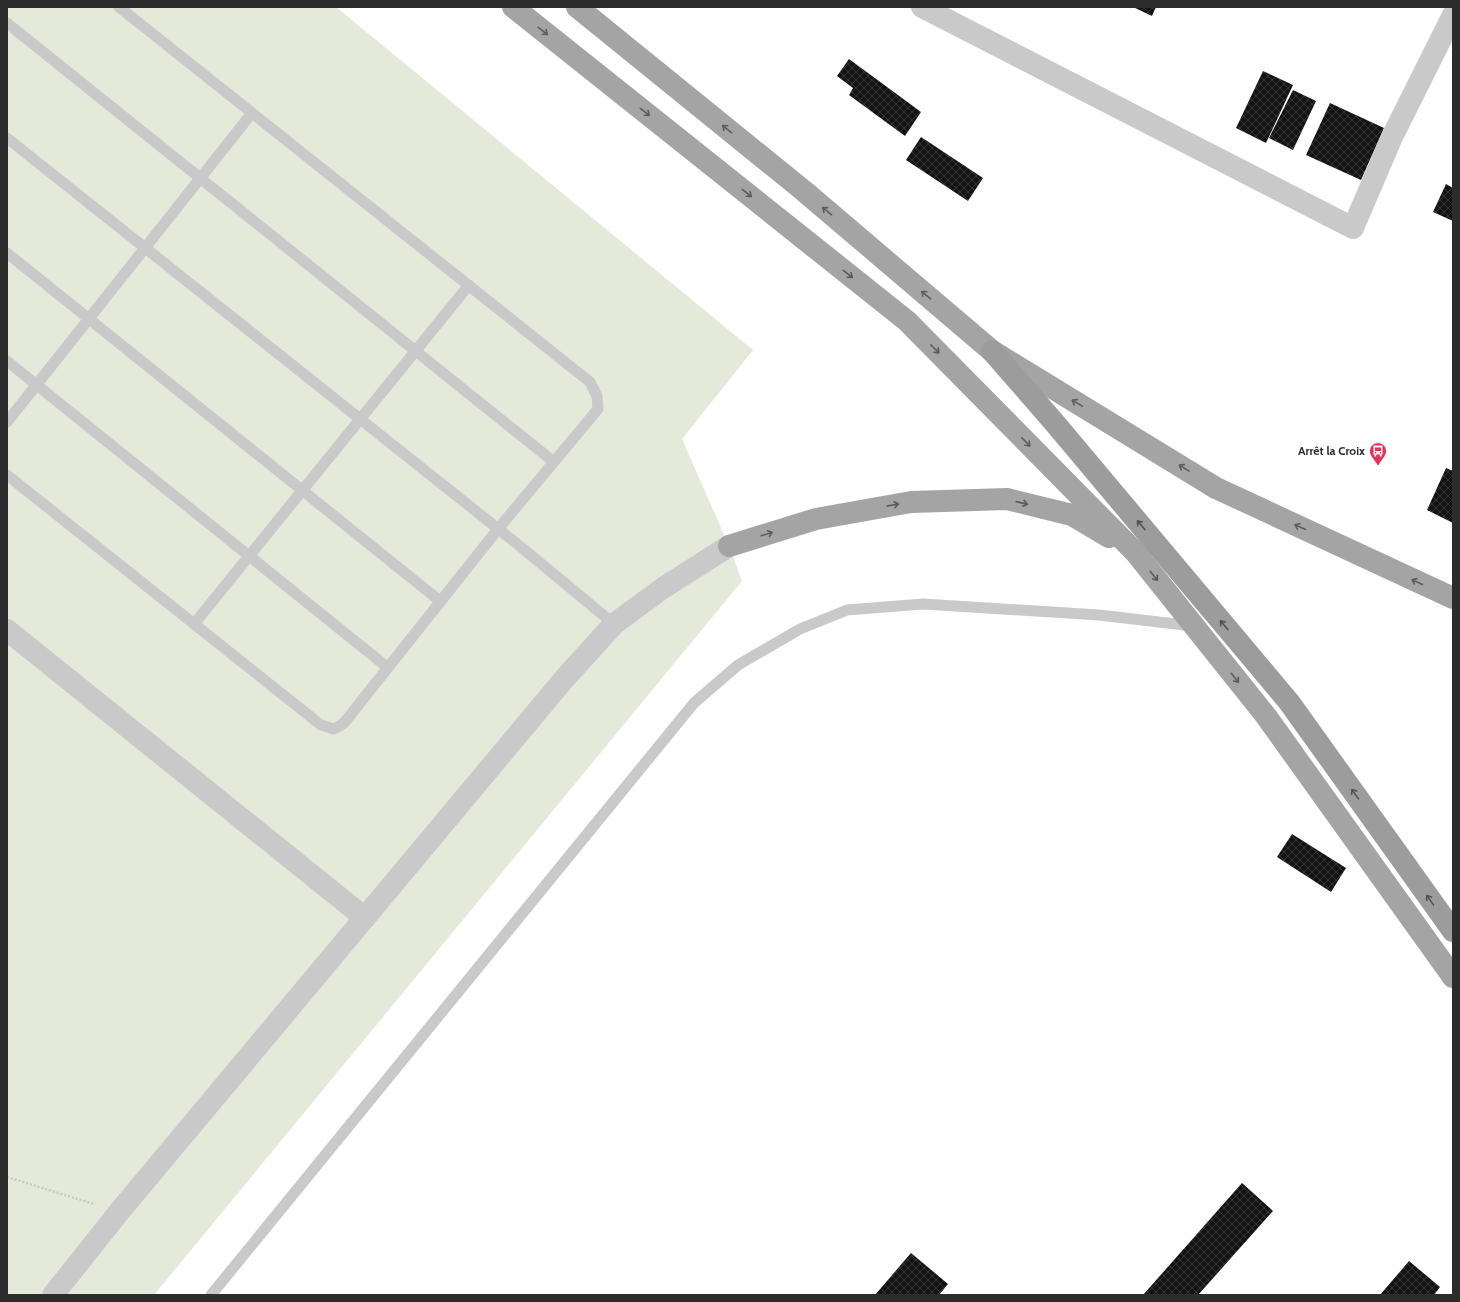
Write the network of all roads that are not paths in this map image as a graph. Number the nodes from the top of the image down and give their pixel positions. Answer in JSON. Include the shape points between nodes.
{"nodes":[{"id":1,"x":120,"y":7,"type":"edge"},
{"id":2,"x":513,"y":7,"type":"edge"},
{"id":3,"x":577,"y":7,"type":"edge"},
{"id":4,"x":922,"y":7,"type":"edge"},
{"id":5,"x":1453,"y":15,"type":"edge"},
{"id":6,"x":7,"y":23,"type":"edge"},
{"id":7,"x":252,"y":113,"type":"junction"},
{"id":8,"x":7,"y":138,"type":"edge"},
{"id":9,"x":201,"y":178,"type":"junction"},
{"id":10,"x":146,"y":248,"type":"junction"},
{"id":11,"x":7,"y":253,"type":"edge"},
{"id":12,"x":469,"y":285,"type":"junction"},
{"id":13,"x":89,"y":319,"type":"junction"},
{"id":14,"x":416,"y":351,"type":"junction"},
{"id":15,"x":992,"y":351,"type":"junction"},
{"id":16,"x":7,"y":361,"type":"edge"},
{"id":17,"x":37,"y":385,"type":"junction"},
{"id":18,"x":361,"y":420,"type":"junction"},
{"id":19,"x":7,"y":422,"type":"edge"},
{"id":20,"x":554,"y":462,"type":"junction"},
{"id":21,"x":7,"y":475,"type":"edge"},
{"id":22,"x":303,"y":491,"type":"junction"},
{"id":23,"x":498,"y":529,"type":"junction"},
{"id":24,"x":730,"y":546,"type":"joint"},
{"id":25,"x":1135,"y":552,"type":"junction"},
{"id":26,"x":250,"y":556,"type":"junction"},
{"id":27,"x":1453,"y":598,"type":"edge"},
{"id":28,"x":440,"y":601,"type":"junction"},
{"id":29,"x":194,"y":624,"type":"junction"},
{"id":30,"x":614,"y":624,"type":"junction"},
{"id":31,"x":1194,"y":626,"type":"junction"},
{"id":32,"x":7,"y":630,"type":"edge"},
{"id":33,"x":388,"y":667,"type":"junction"},
{"id":34,"x":365,"y":918,"type":"junction"},
{"id":35,"x":1453,"y":931,"type":"edge"},
{"id":36,"x":1453,"y":977,"type":"edge"},
{"id":37,"x":53,"y":1295,"type":"edge"},
{"id":38,"x":211,"y":1295,"type":"edge"}],
"edges":[{"from":1,"to":7,"type":"lane"},
{"from":2,"to":25,"type":"main road","one_way":true,"via":[[908,321]]},
{"from":15,"to":3,"type":"main road","one_way":true,"via":[[804,191]]},
{"from":4,"to":5,"type":"street","via":[[1352,228],[1392,137]]},
{"from":6,"to":9,"type":"lane"},
{"from":7,"to":9,"type":"lane"},
{"from":7,"to":12,"type":"lane"},
{"from":8,"to":10,"type":"lane"},
{"from":9,"to":10,"type":"lane"},
{"from":9,"to":14,"type":"lane"},
{"from":10,"to":13,"type":"lane"},
{"from":10,"to":18,"type":"lane"},
{"from":11,"to":13,"type":"lane"},
{"from":12,"to":14,"type":"lane"},
{"from":12,"to":20,"type":"lane","via":[[590,382],[597,396],[598,409]]},
{"from":13,"to":17,"type":"lane"},
{"from":13,"to":22,"type":"lane"},
{"from":14,"to":18,"type":"lane"},
{"from":14,"to":20,"type":"lane"},
{"from":27,"to":15,"type":"main road","one_way":true,"via":[[1216,488]]},
{"from":35,"to":15,"type":"highway","one_way":true,"via":[[1289,702]]},
{"from":16,"to":17,"type":"lane"},
{"from":17,"to":19,"type":"lane"},
{"from":17,"to":26,"type":"lane"},
{"from":18,"to":22,"type":"lane"},
{"from":18,"to":23,"type":"lane"},
{"from":20,"to":23,"type":"lane"},
{"from":21,"to":29,"type":"lane"},
{"from":22,"to":26,"type":"lane"},
{"from":22,"to":28,"type":"lane"},
{"from":23,"to":28,"type":"lane"},
{"from":23,"to":30,"type":"lane"},
{"from":24,"to":25,"type":"main road","one_way":true,"via":[[816,519],[911,502],[1007,499],[1072,515]]},
{"from":24,"to":30,"type":"street","via":[[663,588]]},
{"from":25,"to":31,"type":"main road","one_way":true},
{"from":26,"to":29,"type":"lane"},
{"from":26,"to":33,"type":"lane"},
{"from":28,"to":33,"type":"lane"},
{"from":29,"to":33,"type":"lane","via":[[322,725],[334,730],[344,723]]},
{"from":30,"to":34,"type":"street","via":[[565,678]]},
{"from":31,"to":36,"type":"main road","one_way":true,"via":[[1266,716]]},
{"from":31,"to":38,"type":"lane","via":[[1099,614],[924,604],[847,610],[800,629],[738,665],[694,703]]},
{"from":32,"to":34,"type":"street"},
{"from":34,"to":37,"type":"street","via":[[119,1212]]}]}
